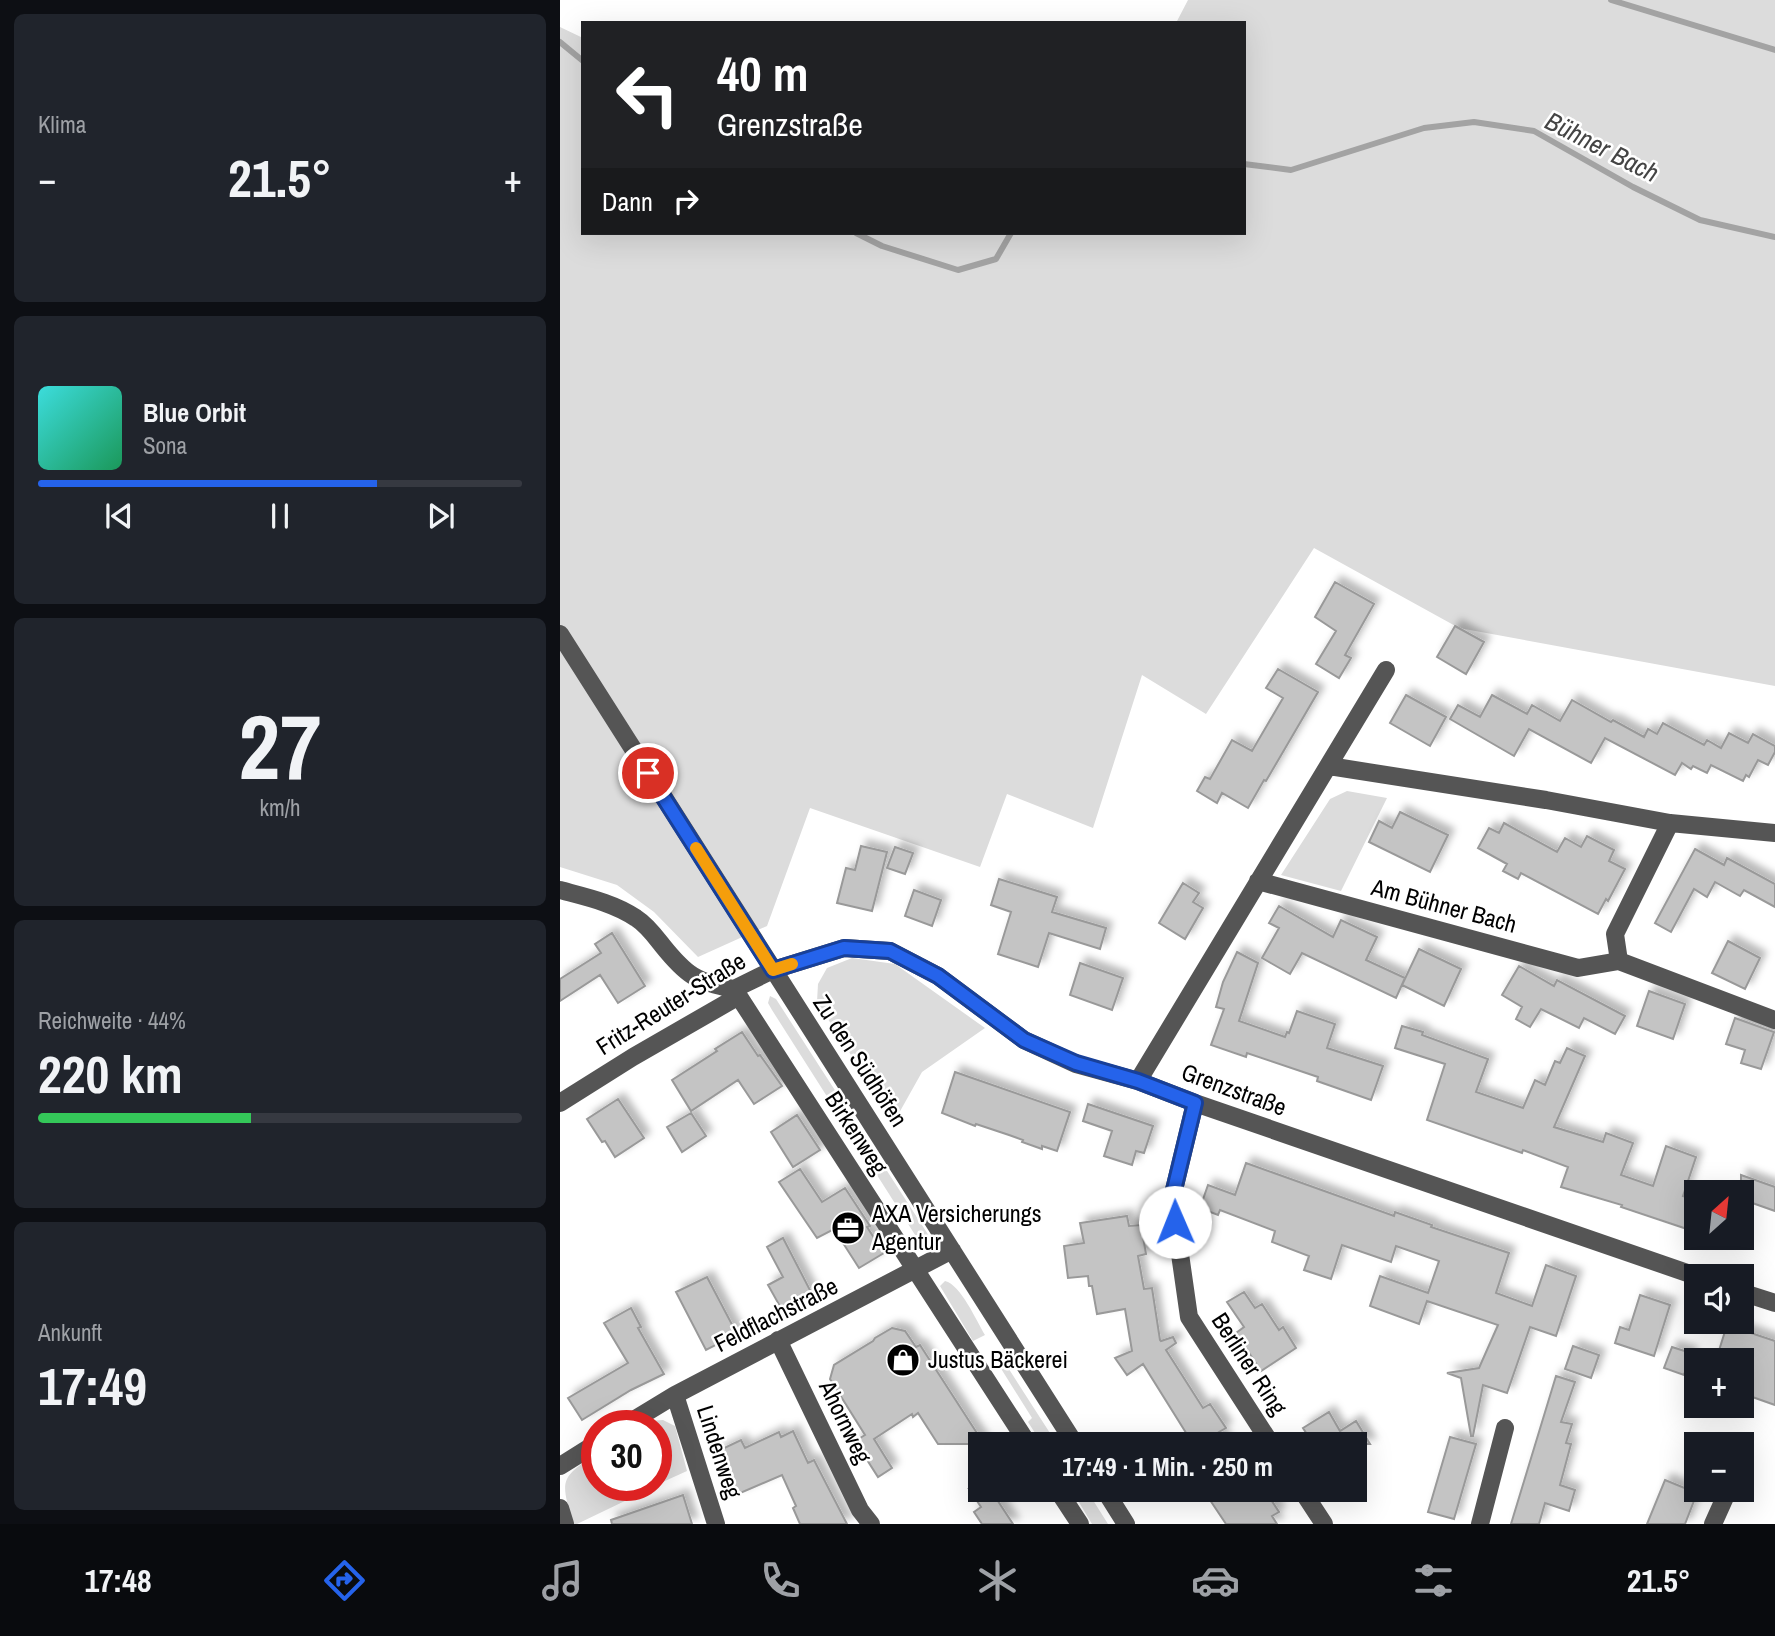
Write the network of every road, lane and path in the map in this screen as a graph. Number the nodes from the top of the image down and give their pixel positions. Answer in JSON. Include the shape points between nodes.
{"nodes":[{"id":1,"x":560,"y":634,"type":"edge"},
{"id":2,"x":1386,"y":670,"type":"dead end"},
{"id":3,"x":1329,"y":766,"type":"junction"},
{"id":4,"x":1670,"y":823,"type":"junction"},
{"id":5,"x":1775,"y":833,"type":"edge"},
{"id":6,"x":1258,"y":881,"type":"junction"},
{"id":7,"x":560,"y":890,"type":"edge"},
{"id":8,"x":1619,"y":961,"type":"junction"},
{"id":9,"x":773,"y":970,"type":"junction"},
{"id":10,"x":734,"y":989,"type":"junction"},
{"id":11,"x":1775,"y":1020,"type":"edge"},
{"id":12,"x":1138,"y":1081,"type":"junction"},
{"id":13,"x":560,"y":1103,"type":"edge"},
{"id":14,"x":1195,"y":1103,"type":"junction"},
{"id":15,"x":952,"y":1250,"type":"junction"},
{"id":16,"x":916,"y":1271,"type":"junction"},
{"id":17,"x":1684,"y":1272,"type":"edge"},
{"id":18,"x":1754,"y":1296,"type":"edge"},
{"id":19,"x":1775,"y":1303,"type":"edge"},
{"id":20,"x":779,"y":1340,"type":"junction"},
{"id":21,"x":675,"y":1395,"type":"junction"},
{"id":22,"x":650,"y":1410,"type":"edge"},
{"id":23,"x":1505,"y":1428,"type":"dead end"},
{"id":24,"x":1020,"y":1432,"type":"edge"},
{"id":25,"x":1067,"y":1432,"type":"edge"},
{"id":26,"x":1264,"y":1432,"type":"edge"},
{"id":27,"x":581,"y":1453,"type":"edge"},
{"id":28,"x":560,"y":1466,"type":"edge"},
{"id":29,"x":1066,"y":1502,"type":"edge"},
{"id":30,"x":1112,"y":1502,"type":"edge"},
{"id":31,"x":1310,"y":1502,"type":"edge"},
{"id":32,"x":1723,"y":1502,"type":"edge"},
{"id":33,"x":560,"y":1508,"type":"edge"},
{"id":34,"x":565,"y":1524,"type":"edge"},
{"id":35,"x":716,"y":1524,"type":"edge"},
{"id":36,"x":871,"y":1524,"type":"edge"},
{"id":37,"x":1080,"y":1524,"type":"edge"},
{"id":38,"x":1126,"y":1524,"type":"edge"},
{"id":39,"x":1324,"y":1524,"type":"edge"},
{"id":40,"x":1480,"y":1524,"type":"edge"},
{"id":41,"x":1713,"y":1524,"type":"edge"}],
"edges":[{"from":1,"to":9,"type":"street","name":"Zu den Südhöfen"},
{"from":2,"to":3,"type":"street"},
{"from":3,"to":4,"type":"street"},
{"from":3,"to":6,"type":"street"},
{"from":4,"to":5,"type":"street"},
{"from":4,"to":8,"type":"street","via":[[1615,934]]},
{"from":6,"to":8,"type":"street","name":"Am Bühner Bach","via":[[1578,968]]},
{"from":6,"to":12,"type":"street"},
{"from":7,"to":10,"type":"street","via":[[613,905],[637,918],[690,975]]},
{"from":8,"to":11,"type":"street"},
{"from":9,"to":10,"type":"street","name":"Fritz-Reuter-Straße"},
{"from":9,"to":12,"type":"street","name":"Grenzstraße","via":[[844,948],[890,951],[938,976],[1024,1040],[1076,1063]]},
{"from":9,"to":15,"type":"street","name":"Zu den Südhöfen"},
{"from":10,"to":13,"type":"street","name":"Fritz-Reuter-Straße","via":[[732,1000]]},
{"from":10,"to":16,"type":"street","name":"Birkenweg"},
{"from":12,"to":14,"type":"street","name":"Grenzstraße"},
{"from":14,"to":17,"type":"street","name":"Grenzstraße"},
{"from":14,"to":26,"type":"street","name":"Berliner Ring","via":[[1172,1198],[1189,1317]]},
{"from":15,"to":16,"type":"street","name":"Feldflachstraße"},
{"from":15,"to":25,"type":"street","name":"Zu den Südhöfen"},
{"from":16,"to":20,"type":"street","name":"Feldflachstraße"},
{"from":16,"to":24,"type":"street","name":"Birkenweg"},
{"from":18,"to":19,"type":"street"},
{"from":20,"to":21,"type":"street","name":"Feldflachstraße"},
{"from":20,"to":36,"type":"street","name":"Ahornweg","via":[[860,1510]]},
{"from":21,"to":22,"type":"street","name":"Feldflachstraße"},
{"from":21,"to":35,"type":"street","name":"Lindenweg"},
{"from":23,"to":40,"type":"street"},
{"from":27,"to":28,"type":"street"},
{"from":29,"to":37,"type":"street"},
{"from":30,"to":38,"type":"street"},
{"from":31,"to":39,"type":"street"},
{"from":32,"to":41,"type":"street"},
{"from":33,"to":34,"type":"street"}]}
